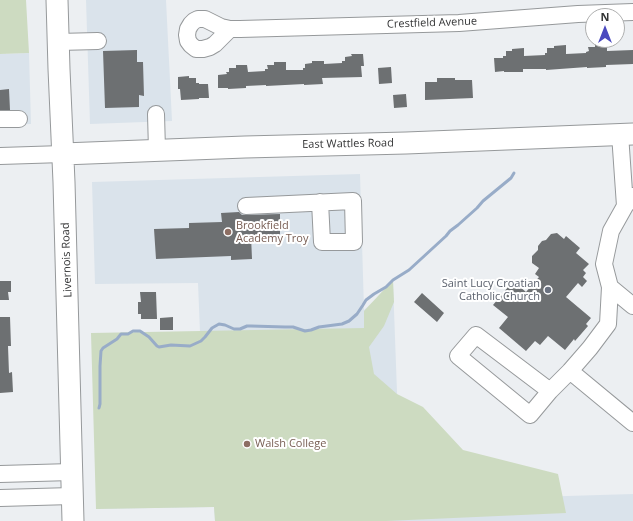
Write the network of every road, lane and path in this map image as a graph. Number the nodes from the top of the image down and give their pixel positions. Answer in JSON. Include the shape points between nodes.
{"nodes":[{"id":1,"x":57,"y":0,"type":"edge"},
{"id":2,"x":633,"y":12,"type":"edge"},
{"id":3,"x":230,"y":29,"type":"dead end"},
{"id":4,"x":98,"y":41,"type":"dead end"},
{"id":5,"x":58,"y":42,"type":"junction"},
{"id":6,"x":156,"y":114,"type":"dead end"},
{"id":7,"x":18,"y":119,"type":"dead end"},
{"id":8,"x":0,"y":120,"type":"edge"},
{"id":9,"x":626,"y":134,"type":"edge"},
{"id":10,"x":157,"y":150,"type":"junction"},
{"id":11,"x":63,"y":154,"type":"junction"},
{"id":12,"x":0,"y":156,"type":"edge"},
{"id":13,"x":629,"y":201,"type":"edge"},
{"id":14,"x":320,"y":202,"type":"dead end"},
{"id":15,"x":246,"y":206,"type":"dead end"},
{"id":16,"x":610,"y":287,"type":"junction"},
{"id":17,"x":633,"y":306,"type":"edge"},
{"id":18,"x":570,"y":371,"type":"junction"},
{"id":19,"x":550,"y":391,"type":"junction"},
{"id":20,"x":633,"y":423,"type":"edge"},
{"id":21,"x":72,"y":472,"type":"junction"},
{"id":22,"x":0,"y":474,"type":"edge"},
{"id":23,"x":72,"y":496,"type":"junction"},
{"id":24,"x":0,"y":498,"type":"edge"},
{"id":25,"x":73,"y":521,"type":"edge"}],
"edges":[{"from":1,"to":5,"type":"main road","name":"Livernois Road"},
{"from":2,"to":3,"type":"street","name":"Crestfield Avenue","via":[[459,23]]},
{"from":4,"to":5,"type":"street"},
{"from":5,"to":11,"type":"main road","name":"Livernois Road"},
{"from":6,"to":10,"type":"street"},
{"from":7,"to":8,"type":"street"},
{"from":9,"to":10,"type":"main road","name":"East Wattles Road"},
{"from":9,"to":13,"type":"street"},
{"from":10,"to":11,"type":"main road","name":"East Wattles Road"},
{"from":11,"to":12,"type":"street"},
{"from":11,"to":21,"type":"main road","name":"Livernois Road"},
{"from":13,"to":16,"type":"street","via":[[610,231],[604,264]]},
{"from":14,"to":15,"type":"street"},
{"from":16,"to":17,"type":"street"},
{"from":16,"to":18,"type":"street","via":[[608,324]]},
{"from":18,"to":19,"type":"street"},
{"from":18,"to":20,"type":"street"},
{"from":19,"to":19,"type":"street","via":[[530,415],[458,356],[476,335]]},
{"from":21,"to":22,"type":"street"},
{"from":21,"to":23,"type":"main road","name":"Livernois Road"},
{"from":23,"to":24,"type":"street"},
{"from":23,"to":25,"type":"main road","name":"Livernois Road"}]}
